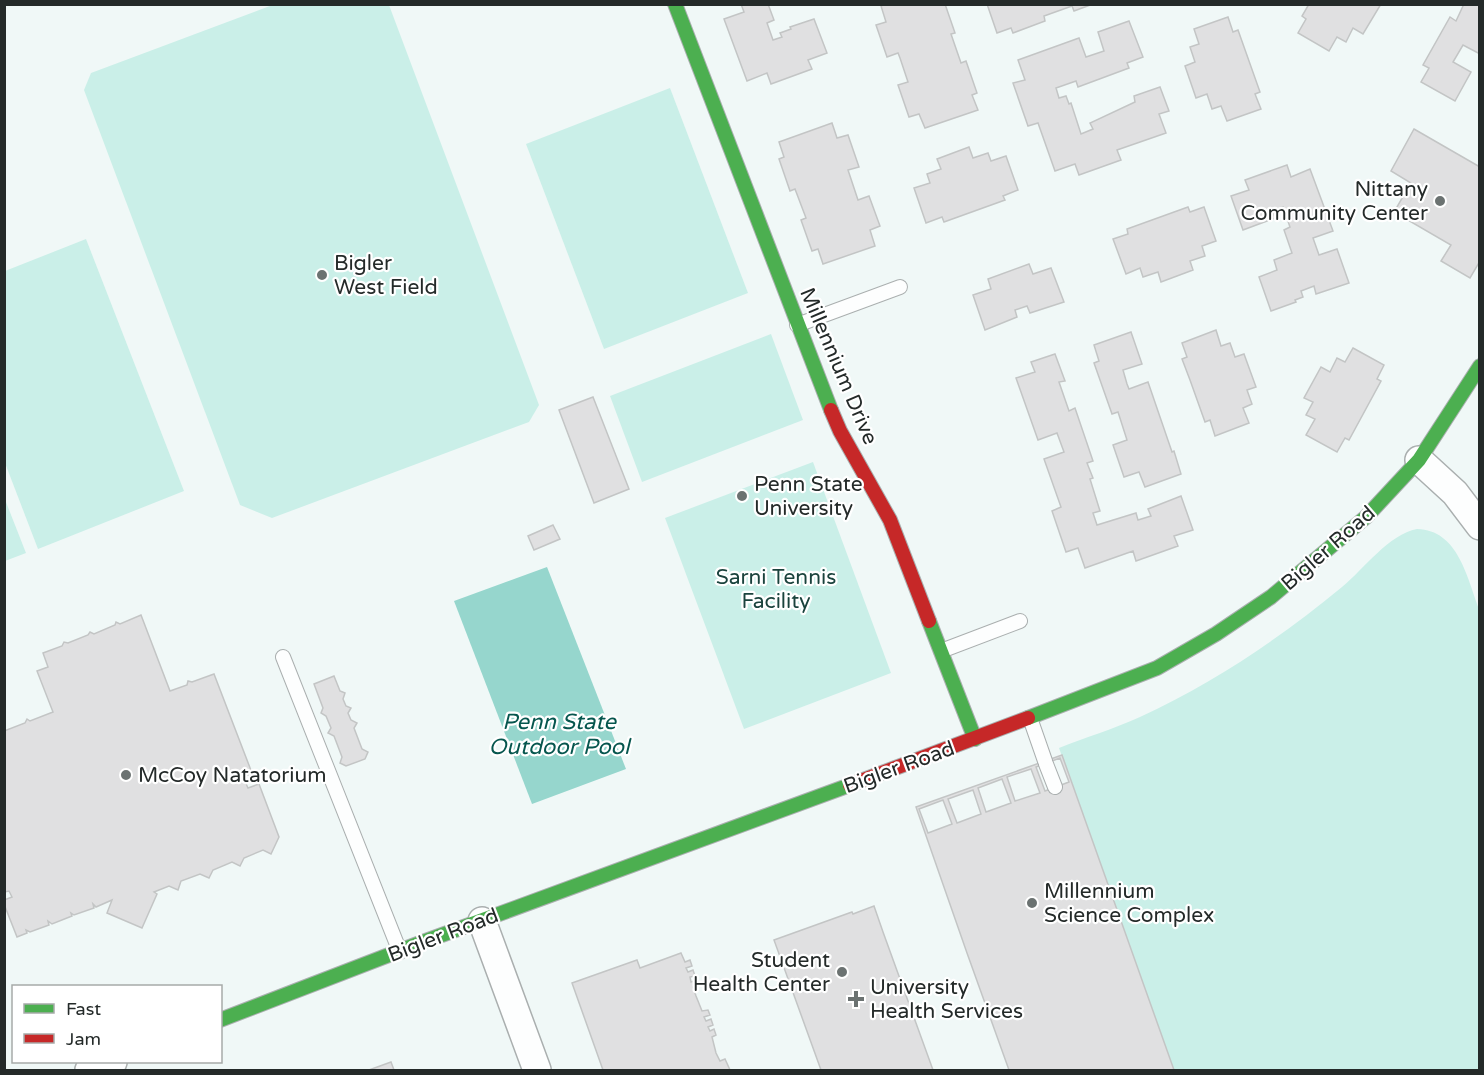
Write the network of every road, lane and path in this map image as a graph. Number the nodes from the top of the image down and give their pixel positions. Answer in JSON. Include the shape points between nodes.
{"nodes":[{"id":1,"x":675,"y":4,"type":"edge"},
{"id":2,"x":900,"y":287,"type":"dead end"},
{"id":3,"x":797,"y":325,"type":"junction"},
{"id":4,"x":1479,"y":366,"type":"edge"},
{"id":5,"x":1419,"y":460,"type":"junction"},
{"id":6,"x":1479,"y":526,"type":"edge"},
{"id":7,"x":1020,"y":621,"type":"dead end"},
{"id":8,"x":941,"y":651,"type":"junction"},
{"id":9,"x":283,"y":657,"type":"dead end"},
{"id":10,"x":1030,"y":718,"type":"junction"},
{"id":11,"x":975,"y":739,"type":"junction"},
{"id":12,"x":1055,"y":788,"type":"dead end"},
{"id":13,"x":482,"y":921,"type":"junction"},
{"id":14,"x":400,"y":952,"type":"junction"},
{"id":15,"x":222,"y":1019,"type":"edge"},
{"id":16,"x":110,"y":1063,"type":"edge"},
{"id":17,"x":89,"y":1071,"type":"edge"},
{"id":18,"x":537,"y":1071,"type":"edge"}],
"edges":[{"from":1,"to":3,"type":"street","name":"Millennium Drive"},
{"from":2,"to":3,"type":"lane"},
{"from":3,"to":8,"type":"street","name":"Millennium Drive","via":[[840,431],[890,519]]},
{"from":4,"to":5,"type":"street","name":"Bigler Road"},
{"from":5,"to":6,"type":"street","via":[[1455,493]]},
{"from":5,"to":10,"type":"street","name":"Bigler Road","via":[[1346,534],[1271,597],[1216,634],[1157,668]]},
{"from":7,"to":8,"type":"lane"},
{"from":8,"to":11,"type":"street","name":"Millennium Drive"},
{"from":9,"to":14,"type":"lane"},
{"from":10,"to":11,"type":"street","name":"Bigler Road"},
{"from":10,"to":12,"type":"lane"},
{"from":11,"to":13,"type":"street","name":"Bigler Road"},
{"from":13,"to":14,"type":"street","name":"Bigler Road"},
{"from":13,"to":18,"type":"street"},
{"from":14,"to":15,"type":"street","name":"Bigler Road"},
{"from":16,"to":17,"type":"street"}]}
